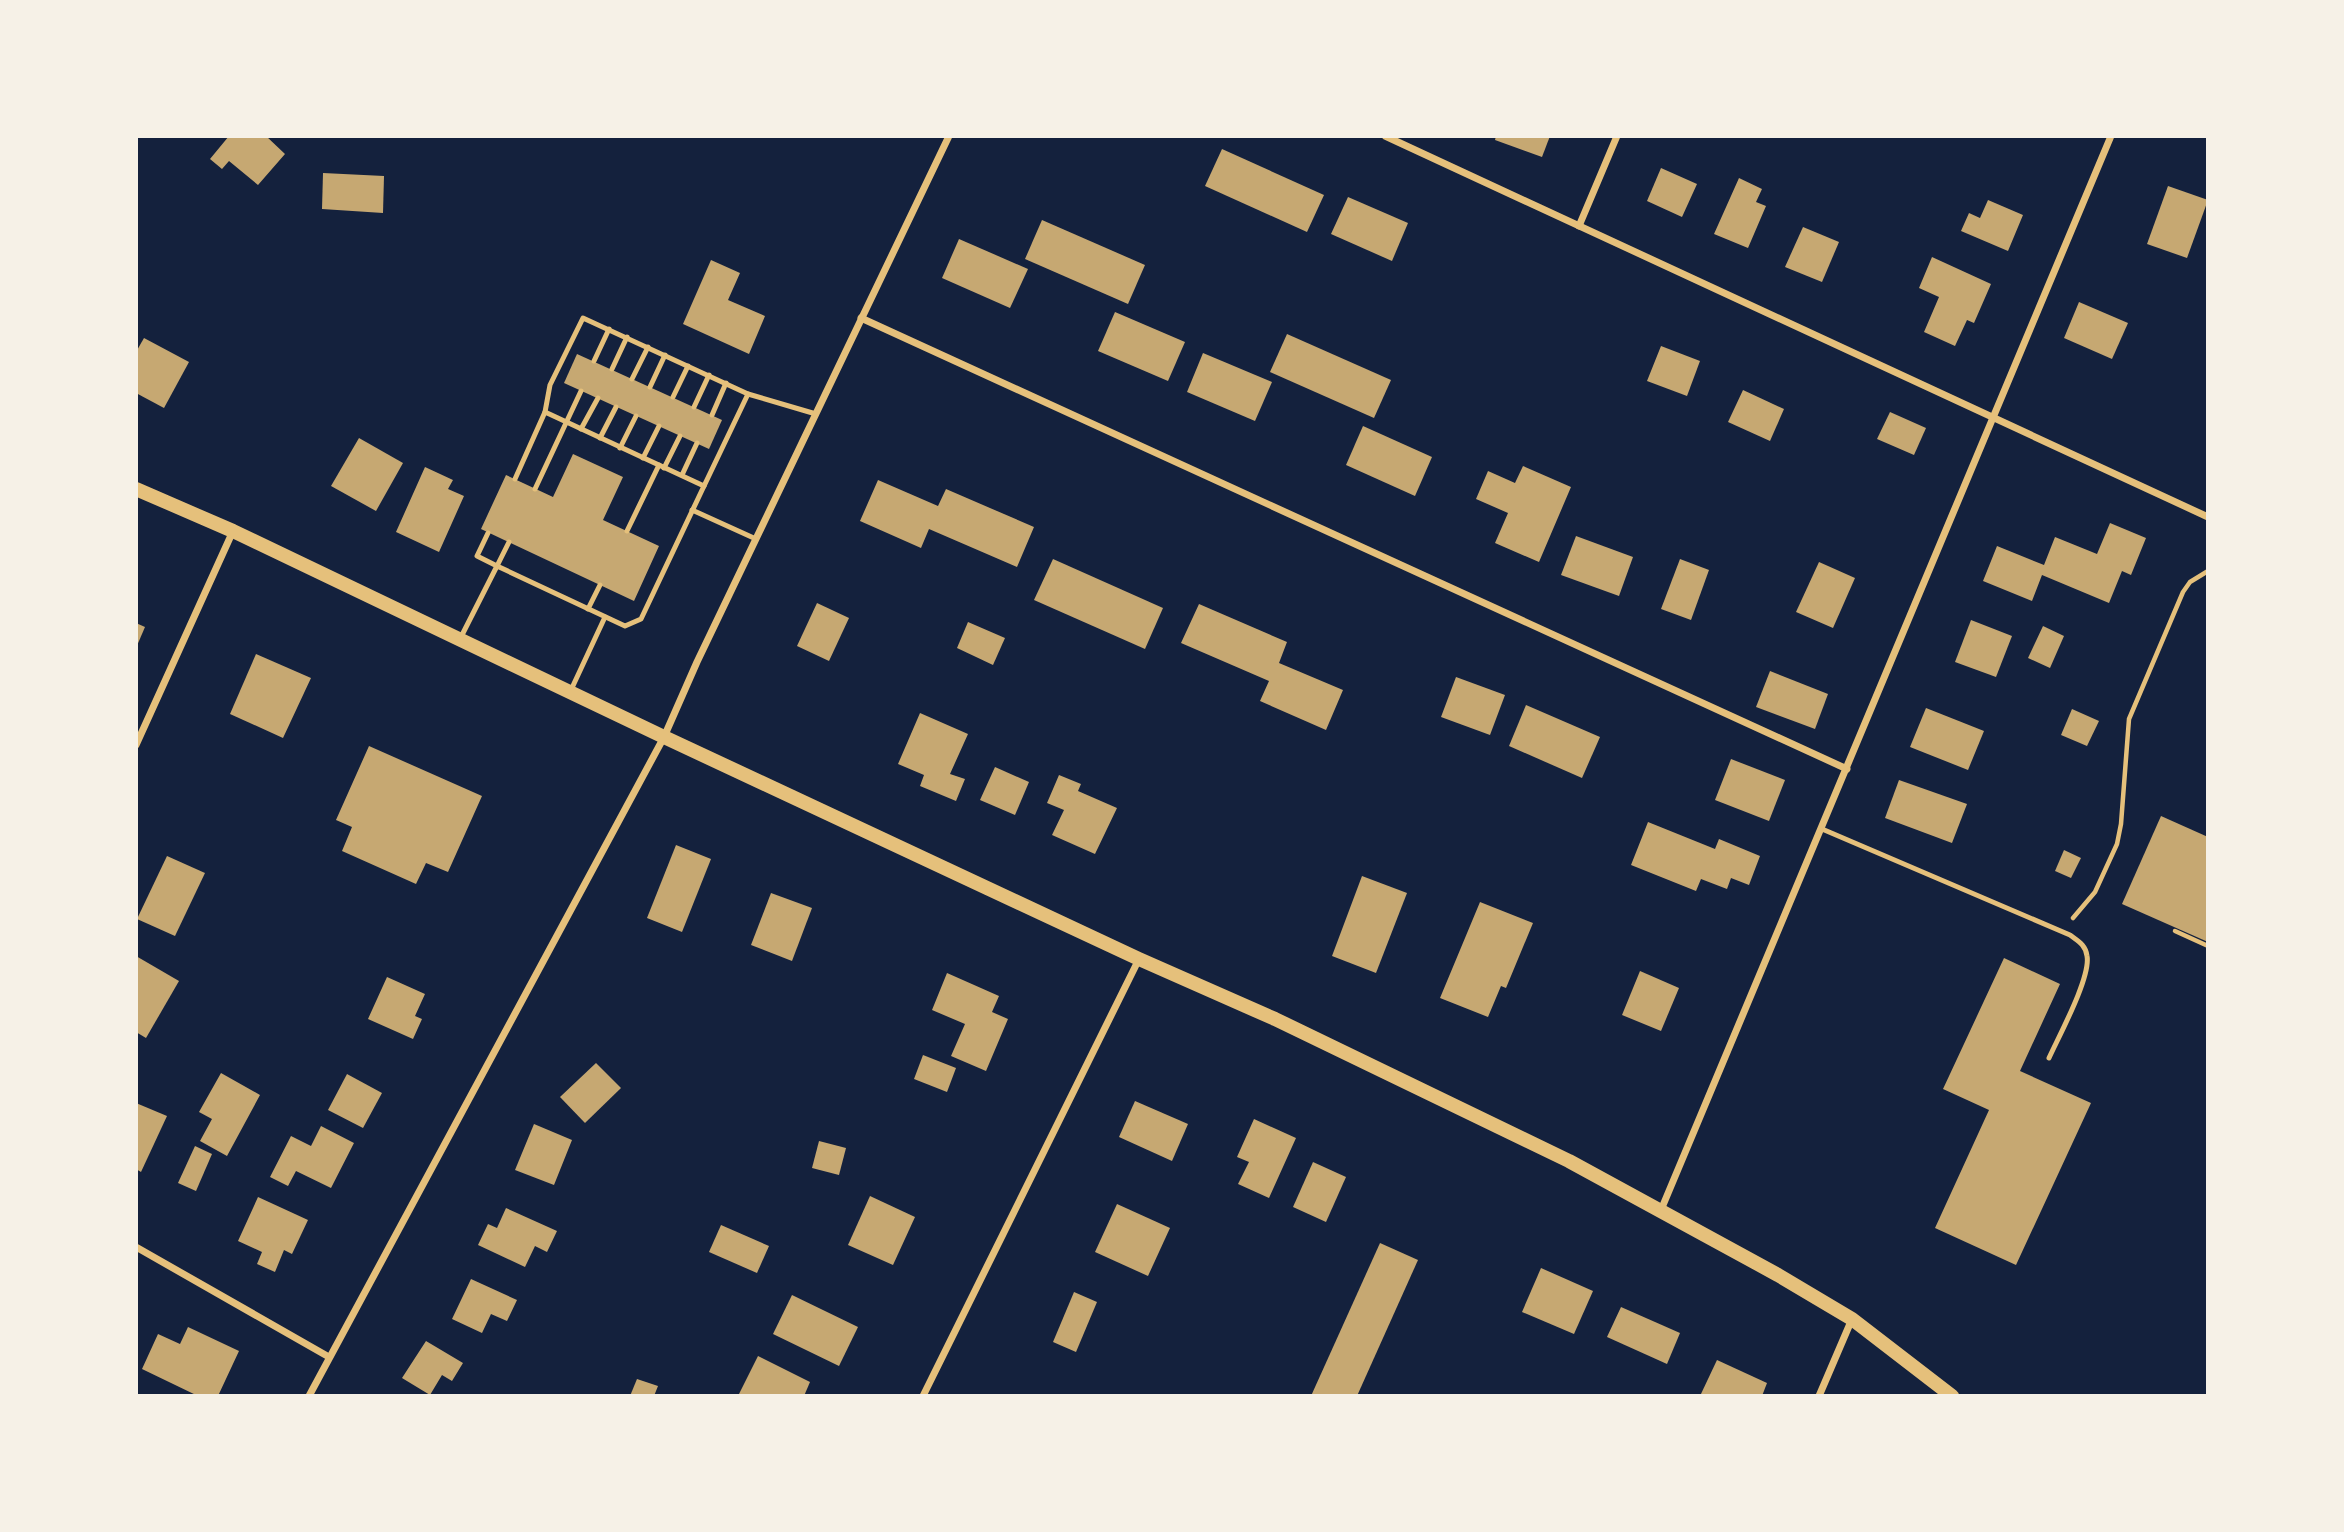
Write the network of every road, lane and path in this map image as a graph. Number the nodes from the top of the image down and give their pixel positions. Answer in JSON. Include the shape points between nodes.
{"nodes":[{"id":1,"x":949,"y":136,"type":"edge"},
{"id":2,"x":1385,"y":136,"type":"edge"},
{"id":3,"x":1617,"y":136,"type":"edge"},
{"id":4,"x":2111,"y":136,"type":"edge"},
{"id":5,"x":1579,"y":226,"type":"junction"},
{"id":6,"x":861,"y":318,"type":"junction"},
{"id":7,"x":609,"y":329,"type":"junction"},
{"id":8,"x":627,"y":337,"type":"junction"},
{"id":9,"x":648,"y":347,"type":"junction"},
{"id":10,"x":665,"y":355,"type":"junction"},
{"id":11,"x":594,"y":361,"type":"dead end"},
{"id":12,"x":688,"y":366,"type":"junction"},
{"id":13,"x":612,"y":369,"type":"dead end"},
{"id":14,"x":709,"y":375,"type":"junction"},
{"id":15,"x":632,"y":379,"type":"dead end"},
{"id":16,"x":726,"y":383,"type":"junction"},
{"id":17,"x":650,"y":387,"type":"dead end"},
{"id":18,"x":581,"y":391,"type":"dead end"},
{"id":19,"x":748,"y":394,"type":"junction"},
{"id":20,"x":673,"y":397,"type":"dead end"},
{"id":21,"x":598,"y":398,"type":"dead end"},
{"id":22,"x":616,"y":407,"type":"dead end"},
{"id":23,"x":694,"y":407,"type":"dead end"},
{"id":24,"x":545,"y":412,"type":"junction"},
{"id":25,"x":816,"y":414,"type":"junction"},
{"id":26,"x":712,"y":415,"type":"dead end"},
{"id":27,"x":636,"y":416,"type":"dead end"},
{"id":28,"x":1993,"y":418,"type":"junction"},
{"id":29,"x":565,"y":422,"type":"junction"},
{"id":30,"x":659,"y":426,"type":"dead end"},
{"id":31,"x":581,"y":429,"type":"junction"},
{"id":32,"x":680,"y":436,"type":"dead end"},
{"id":33,"x":600,"y":438,"type":"junction"},
{"id":34,"x":696,"y":443,"type":"dead end"},
{"id":35,"x":620,"y":448,"type":"junction"},
{"id":36,"x":643,"y":458,"type":"junction"},
{"id":37,"x":662,"y":466,"type":"junction"},
{"id":38,"x":682,"y":475,"type":"junction"},
{"id":39,"x":515,"y":479,"type":"dead end"},
{"id":40,"x":704,"y":486,"type":"junction"},
{"id":41,"x":136,"y":489,"type":"edge"},
{"id":42,"x":535,"y":489,"type":"dead end"},
{"id":43,"x":692,"y":510,"type":"junction"},
{"id":44,"x":2207,"y":517,"type":"edge"},
{"id":45,"x":233,"y":531,"type":"junction"},
{"id":46,"x":627,"y":531,"type":"dead end"},
{"id":47,"x":488,"y":533,"type":"dead end"},
{"id":48,"x":756,"y":539,"type":"junction"},
{"id":49,"x":509,"y":542,"type":"dead end"},
{"id":50,"x":497,"y":566,"type":"junction"},
{"id":51,"x":2207,"y":570,"type":"edge"},
{"id":52,"x":600,"y":585,"type":"dead end"},
{"id":53,"x":588,"y":609,"type":"junction"},
{"id":54,"x":605,"y":617,"type":"junction"},
{"id":55,"x":460,"y":640,"type":"junction"},
{"id":56,"x":570,"y":692,"type":"junction"},
{"id":57,"x":664,"y":737,"type":"junction"},
{"id":58,"x":136,"y":745,"type":"edge"},
{"id":59,"x":1847,"y":769,"type":"junction"},
{"id":60,"x":1822,"y":829,"type":"junction"},
{"id":61,"x":2072,"y":920,"type":"dead end"},
{"id":62,"x":2175,"y":931,"type":"dead end"},
{"id":63,"x":2207,"y":946,"type":"edge"},
{"id":64,"x":1139,"y":959,"type":"junction"},
{"id":65,"x":2049,"y":1058,"type":"dead end"},
{"id":66,"x":1661,"y":1210,"type":"junction"},
{"id":67,"x":136,"y":1247,"type":"edge"},
{"id":68,"x":1852,"y":1319,"type":"junction"},
{"id":69,"x":329,"y":1357,"type":"junction"},
{"id":70,"x":309,"y":1395,"type":"edge"},
{"id":71,"x":923,"y":1395,"type":"edge"},
{"id":72,"x":1819,"y":1395,"type":"edge"},
{"id":73,"x":1952,"y":1395,"type":"edge"}],
"edges":[{"from":1,"to":6,"type":"street"},
{"from":2,"to":5,"type":"street"},
{"from":3,"to":5,"type":"street"},
{"from":4,"to":28,"type":"street"},
{"from":5,"to":28,"type":"street"},
{"from":6,"to":25,"type":"street"},
{"from":6,"to":59,"type":"street"},
{"from":7,"to":8,"type":"lane"},
{"from":7,"to":11,"type":"lane"},
{"from":7,"to":24,"type":"lane","via":[[583,318],[550,385]]},
{"from":8,"to":9,"type":"lane"},
{"from":8,"to":13,"type":"lane"},
{"from":9,"to":10,"type":"lane"},
{"from":9,"to":15,"type":"lane"},
{"from":10,"to":12,"type":"lane"},
{"from":10,"to":17,"type":"lane"},
{"from":12,"to":14,"type":"lane"},
{"from":12,"to":20,"type":"lane"},
{"from":14,"to":16,"type":"lane"},
{"from":14,"to":23,"type":"lane"},
{"from":16,"to":19,"type":"lane"},
{"from":16,"to":26,"type":"lane"},
{"from":18,"to":29,"type":"lane"},
{"from":19,"to":25,"type":"lane"},
{"from":19,"to":40,"type":"lane"},
{"from":21,"to":31,"type":"lane"},
{"from":22,"to":33,"type":"lane"},
{"from":24,"to":29,"type":"lane"},
{"from":24,"to":39,"type":"lane"},
{"from":25,"to":48,"type":"street"},
{"from":27,"to":35,"type":"lane"},
{"from":28,"to":44,"type":"street"},
{"from":28,"to":59,"type":"street"},
{"from":29,"to":31,"type":"lane"},
{"from":29,"to":42,"type":"lane"},
{"from":30,"to":36,"type":"lane"},
{"from":31,"to":33,"type":"lane"},
{"from":32,"to":37,"type":"lane"},
{"from":33,"to":35,"type":"lane"},
{"from":34,"to":38,"type":"lane"},
{"from":35,"to":36,"type":"lane"},
{"from":36,"to":37,"type":"lane"},
{"from":37,"to":38,"type":"lane"},
{"from":37,"to":46,"type":"lane"},
{"from":38,"to":40,"type":"lane"},
{"from":40,"to":43,"type":"lane"},
{"from":41,"to":45,"type":"main road"},
{"from":43,"to":48,"type":"lane"},
{"from":43,"to":54,"type":"lane","via":[[641,619],[625,626]]},
{"from":45,"to":55,"type":"main road"},
{"from":45,"to":58,"type":"street"},
{"from":47,"to":50,"type":"lane","via":[[477,556]]},
{"from":48,"to":57,"type":"street"},
{"from":49,"to":50,"type":"lane"},
{"from":50,"to":53,"type":"lane"},
{"from":50,"to":55,"type":"lane"},
{"from":51,"to":61,"type":"path","via":[[2183,592],[2141,688],[2127,729],[2117,844],[2095,892]]},
{"from":52,"to":53,"type":"lane"},
{"from":53,"to":54,"type":"lane"},
{"from":54,"to":56,"type":"lane"},
{"from":55,"to":56,"type":"main road"},
{"from":56,"to":57,"type":"main road"},
{"from":57,"to":64,"type":"main road"},
{"from":57,"to":69,"type":"street"},
{"from":59,"to":60,"type":"street"},
{"from":60,"to":65,"type":"lane","via":[[2082,944],[2088,970]]},
{"from":60,"to":66,"type":"street"},
{"from":62,"to":63,"type":"path"},
{"from":64,"to":66,"type":"main road","via":[[1275,1019]]},
{"from":64,"to":71,"type":"street"},
{"from":66,"to":68,"type":"main road"},
{"from":67,"to":69,"type":"street"},
{"from":68,"to":72,"type":"street"},
{"from":68,"to":73,"type":"main road"},
{"from":69,"to":70,"type":"street"}]}
